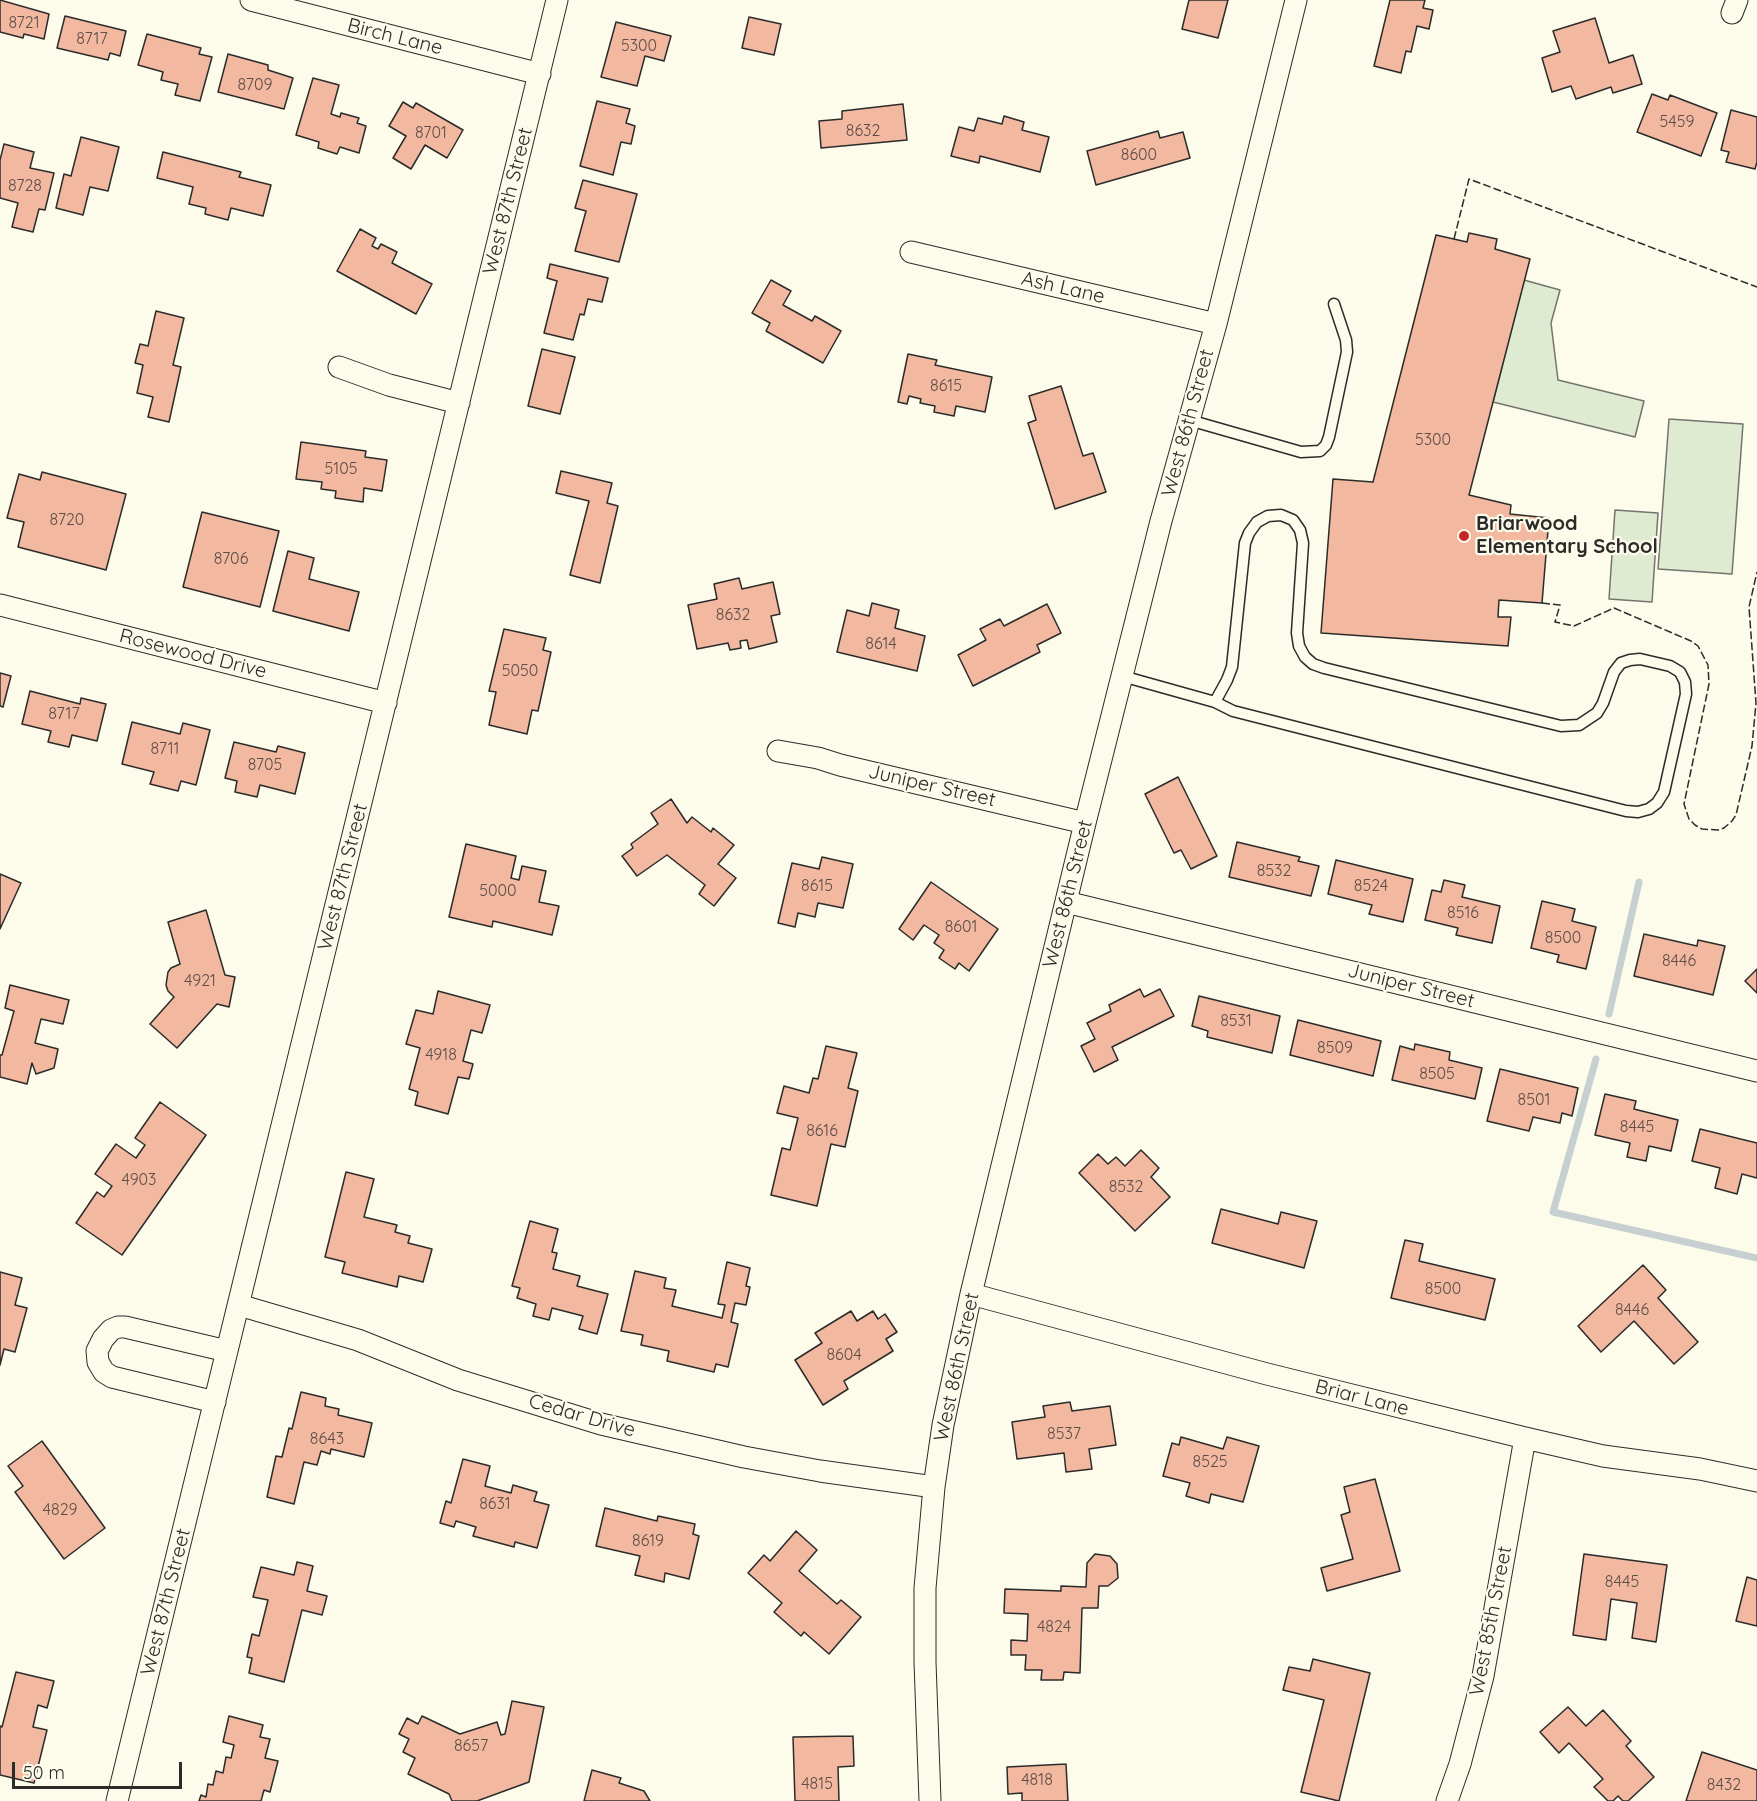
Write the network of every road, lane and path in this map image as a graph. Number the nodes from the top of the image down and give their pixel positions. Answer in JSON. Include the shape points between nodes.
{"nodes":[{"id":1,"x":251,"y":0,"type":"edge"},
{"id":2,"x":557,"y":0,"type":"edge"},
{"id":3,"x":1296,"y":0,"type":"edge"},
{"id":4,"x":540,"y":74,"type":"junction"},
{"id":5,"x":911,"y":252,"type":"dead end"},
{"id":6,"x":1334,"y":304,"type":"dead end"},
{"id":7,"x":1216,"y":324,"type":"junction"},
{"id":8,"x":339,"y":367,"type":"dead end"},
{"id":9,"x":459,"y":402,"type":"junction"},
{"id":10,"x":1189,"y":420,"type":"junction"},
{"id":11,"x":0,"y":605,"type":"edge"},
{"id":12,"x":1122,"y":676,"type":"junction"},
{"id":13,"x":1215,"y":702,"type":"junction"},
{"id":14,"x":386,"y":703,"type":"junction"},
{"id":15,"x":778,"y":751,"type":"dead end"},
{"id":16,"x":1085,"y":823,"type":"junction"},
{"id":17,"x":1066,"y":902,"type":"junction"},
{"id":18,"x":1757,"y":1071,"type":"edge"},
{"id":19,"x":971,"y":1294,"type":"junction"},
{"id":20,"x":239,"y":1305,"type":"junction"},
{"id":21,"x":227,"y":1351,"type":"junction"},
{"id":22,"x":214,"y":1402,"type":"junction"},
{"id":23,"x":1525,"y":1438,"type":"junction"},
{"id":24,"x":1757,"y":1481,"type":"edge"},
{"id":25,"x":934,"y":1487,"type":"junction"},
{"id":26,"x":117,"y":1801,"type":"edge"},
{"id":27,"x":930,"y":1801,"type":"edge"},
{"id":28,"x":1447,"y":1801,"type":"edge"}],
"edges":[{"from":1,"to":4,"type":"street","name":"Birch Lane"},
{"from":2,"to":4,"type":"street","name":"West 87th Street"},
{"from":3,"to":7,"type":"street","name":"West 86th Street"},
{"from":4,"to":9,"type":"street","name":"West 87th Street"},
{"from":5,"to":7,"type":"street","name":"Ash Lane"},
{"from":6,"to":10,"type":"lane","via":[[1347,352],[1329,437],[1320,451],[1301,452]]},
{"from":7,"to":10,"type":"street","name":"West 86th Street"},
{"from":8,"to":9,"type":"street","via":[[389,385]]},
{"from":9,"to":14,"type":"street","name":"West 87th Street"},
{"from":10,"to":12,"type":"street","name":"West 86th Street"},
{"from":11,"to":14,"type":"street","name":"Rosewood Drive"},
{"from":12,"to":13,"type":"lane"},
{"from":12,"to":16,"type":"street","name":"West 86th Street"},
{"from":13,"to":13,"type":"lane","via":[[1232,667],[1245,543],[1257,522],[1281,515],[1293,520],[1303,543],[1297,633],[1299,646],[1312,664],[1561,726],[1579,725],[1597,713],[1614,672],[1620,663],[1630,660],[1641,659],[1680,672],[1686,694],[1664,792],[1657,803],[1638,812],[1233,711]]},
{"from":14,"to":20,"type":"street","name":"West 87th Street"},
{"from":15,"to":16,"type":"street","name":"Juniper Street"},
{"from":16,"to":17,"type":"street","name":"West 86th Street"},
{"from":17,"to":18,"type":"street","name":"Juniper Street"},
{"from":17,"to":19,"type":"street","name":"West 86th Street"},
{"from":19,"to":23,"type":"street","name":"Briar Lane"},
{"from":19,"to":25,"type":"street","name":"West 86th Street"},
{"from":20,"to":21,"type":"street","name":"West 87th Street"},
{"from":20,"to":25,"type":"street","name":"Cedar Drive","via":[[358,1340],[458,1380],[601,1424],[755,1459]]},
{"from":21,"to":22,"type":"street","name":"West 87th Street"},
{"from":21,"to":22,"type":"street","via":[[125,1327],[111,1330],[97,1351],[104,1372],[112,1377]]},
{"from":22,"to":26,"type":"street","name":"West 87th Street"},
{"from":23,"to":24,"type":"street","name":"Briar Lane","via":[[1603,1456]]},
{"from":23,"to":28,"type":"street","name":"West 85th Street","via":[[1483,1676]]},
{"from":25,"to":27,"type":"street","name":"West 86th Street","via":[[925,1598]]}]}
